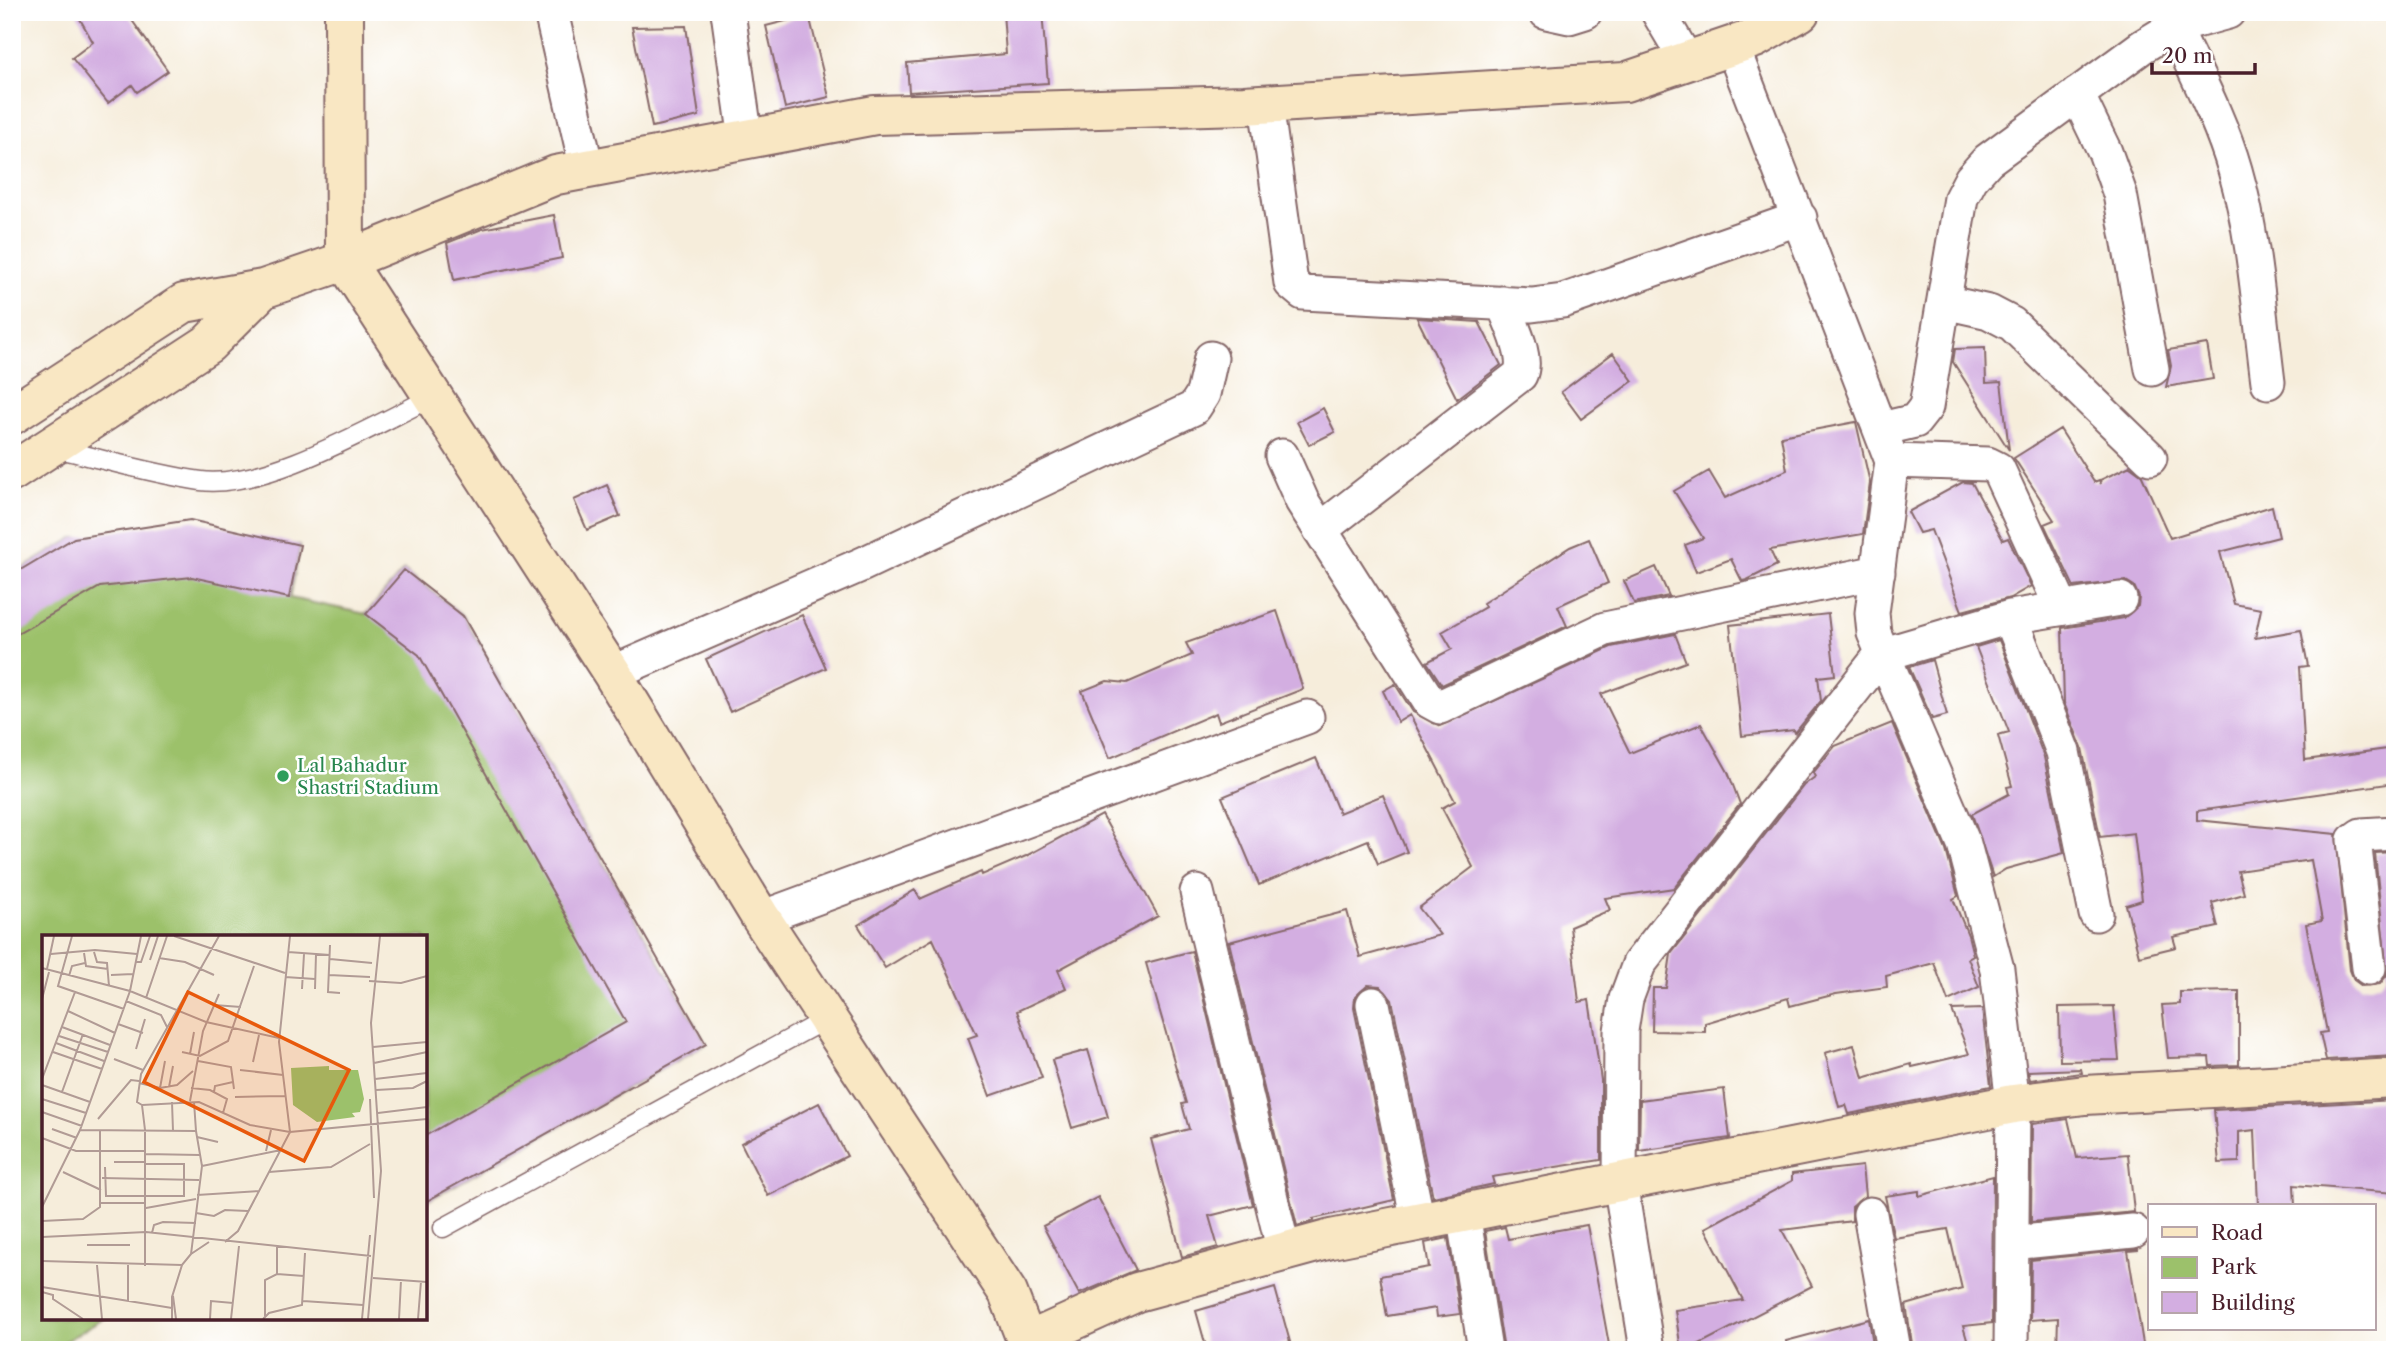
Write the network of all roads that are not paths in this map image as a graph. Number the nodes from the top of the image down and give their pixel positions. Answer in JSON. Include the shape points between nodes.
{"nodes":[{"id":1,"x":344,"y":12,"type":"edge"},
{"id":2,"x":551,"y":12,"type":"edge"},
{"id":3,"x":728,"y":12,"type":"edge"},
{"id":4,"x":1546,"y":12,"type":"edge"},
{"id":5,"x":1585,"y":12,"type":"edge"},
{"id":6,"x":1658,"y":12,"type":"edge"},
{"id":7,"x":1800,"y":12,"type":"edge"},
{"id":8,"x":2228,"y":12,"type":"edge"},
{"id":9,"x":2174,"y":27,"type":"junction"},
{"id":10,"x":1732,"y":46,"type":"junction"},
{"id":11,"x":1687,"y":61,"type":"junction"},
{"id":12,"x":2077,"y":94,"type":"junction"},
{"id":13,"x":1266,"y":104,"type":"junction"},
{"id":14,"x":746,"y":140,"type":"junction"},
{"id":15,"x":587,"y":169,"type":"junction"},
{"id":16,"x":1800,"y":218,"type":"junction"},
{"id":17,"x":345,"y":261,"type":"junction"},
{"id":18,"x":263,"y":289,"type":"junction"},
{"id":19,"x":1944,"y":302,"type":"junction"},
{"id":20,"x":1503,"y":303,"type":"junction"},
{"id":21,"x":1212,"y":358,"type":"dead end"},
{"id":22,"x":2151,"y":369,"type":"dead end"},
{"id":23,"x":2268,"y":383,"type":"dead end"},
{"id":24,"x":433,"y":397,"type":"junction"},
{"id":25,"x":12,"y":415,"type":"edge"},
{"id":26,"x":1881,"y":429,"type":"junction"},
{"id":27,"x":50,"y":447,"type":"junction"},
{"id":28,"x":1282,"y":456,"type":"dead end"},
{"id":29,"x":2150,"y":458,"type":"dead end"},
{"id":30,"x":1892,"y":461,"type":"junction"},
{"id":31,"x":12,"y":472,"type":"edge"},
{"id":32,"x":1320,"y":530,"type":"junction"},
{"id":33,"x":1878,"y":572,"type":"junction"},
{"id":34,"x":2120,"y":599,"type":"dead end"},
{"id":35,"x":2062,"y":608,"type":"junction"},
{"id":36,"x":2010,"y":617,"type":"junction"},
{"id":37,"x":1881,"y":655,"type":"junction"},
{"id":38,"x":612,"y":673,"type":"junction"},
{"id":39,"x":1307,"y":717,"type":"dead end"},
{"id":40,"x":2395,"y":833,"type":"edge"},
{"id":41,"x":1197,"y":892,"type":"dead end"},
{"id":42,"x":2096,"y":914,"type":"dead end"},
{"id":43,"x":761,"y":918,"type":"junction"},
{"id":44,"x":2369,"y":968,"type":"dead end"},
{"id":45,"x":1373,"y":1004,"type":"dead end"},
{"id":46,"x":828,"y":1018,"type":"junction"},
{"id":47,"x":2395,"y":1078,"type":"edge"},
{"id":48,"x":2013,"y":1104,"type":"junction"},
{"id":49,"x":1620,"y":1182,"type":"junction"},
{"id":50,"x":1463,"y":1213,"type":"junction"},
{"id":51,"x":1870,"y":1214,"type":"dead end"},
{"id":52,"x":1418,"y":1222,"type":"junction"},
{"id":53,"x":443,"y":1228,"type":"dead end"},
{"id":54,"x":2133,"y":1231,"type":"dead end"},
{"id":55,"x":2012,"y":1243,"type":"junction"},
{"id":56,"x":1284,"y":1252,"type":"junction"},
{"id":57,"x":1029,"y":1346,"type":"edge"},
{"id":58,"x":1485,"y":1350,"type":"edge"},
{"id":59,"x":1647,"y":1350,"type":"edge"},
{"id":60,"x":1894,"y":1350,"type":"edge"},
{"id":61,"x":2011,"y":1350,"type":"edge"}],
"edges":[{"from":1,"to":17,"type":"street"},
{"from":2,"to":15,"type":"street"},
{"from":3,"to":14,"type":"street"},
{"from":4,"to":5,"type":"street","via":[[1569,17]]},
{"from":6,"to":11,"type":"street"},
{"from":7,"to":10,"type":"street"},
{"from":8,"to":9,"type":"street"},
{"from":9,"to":12,"type":"street"},
{"from":9,"to":23,"type":"street","via":[[2235,170]]},
{"from":10,"to":11,"type":"street"},
{"from":10,"to":16,"type":"street"},
{"from":11,"to":13,"type":"street","via":[[1625,82]]},
{"from":12,"to":19,"type":"street","via":[[1988,160],[1971,179],[1961,198]]},
{"from":12,"to":22,"type":"street","via":[[2120,194]]},
{"from":13,"to":14,"type":"street","via":[[875,115]]},
{"from":13,"to":20,"type":"street","via":[[1291,283],[1296,290]]},
{"from":14,"to":15,"type":"street"},
{"from":15,"to":17,"type":"street","via":[[556,174]]},
{"from":16,"to":20,"type":"street","via":[[1563,301]]},
{"from":16,"to":26,"type":"street"},
{"from":17,"to":18,"type":"street"},
{"from":17,"to":24,"type":"street"},
{"from":18,"to":25,"type":"street","via":[[184,303]]},
{"from":18,"to":27,"type":"street","via":[[208,344]]},
{"from":19,"to":26,"type":"street","via":[[1926,407],[1915,421]]},
{"from":19,"to":29,"type":"street","via":[[2012,324]]},
{"from":20,"to":32,"type":"street","via":[[1522,357],[1520,375]]},
{"from":21,"to":38,"type":"street","via":[[1203,394],[1194,408],[863,564]]},
{"from":24,"to":27,"type":"lane","via":[[282,468],[247,479],[202,481]]},
{"from":24,"to":38,"type":"street"},
{"from":26,"to":30,"type":"street"},
{"from":27,"to":31,"type":"street"},
{"from":28,"to":32,"type":"street"},
{"from":30,"to":33,"type":"street"},
{"from":30,"to":35,"type":"street","via":[[1988,464],[1998,469]]},
{"from":32,"to":33,"type":"street","via":[[1429,701],[1440,707],[1605,629]]},
{"from":33,"to":37,"type":"street","via":[[1872,613]]},
{"from":34,"to":35,"type":"street"},
{"from":35,"to":36,"type":"street"},
{"from":36,"to":37,"type":"street"},
{"from":36,"to":42,"type":"street","via":[[2063,752]]},
{"from":37,"to":48,"type":"street","via":[[1964,844],[1982,905],[1997,968]]},
{"from":37,"to":49,"type":"street","via":[[1639,964],[1621,1031]]},
{"from":38,"to":43,"type":"street"},
{"from":39,"to":43,"type":"street"},
{"from":40,"to":44,"type":"street","via":[[2361,835],[2354,840]]},
{"from":41,"to":56,"type":"street"},
{"from":43,"to":46,"type":"street"},
{"from":45,"to":52,"type":"street"},
{"from":46,"to":53,"type":"lane"},
{"from":46,"to":57,"type":"street","via":[[1008,1293]]},
{"from":47,"to":48,"type":"street","via":[[2085,1095]]},
{"from":48,"to":49,"type":"street"},
{"from":48,"to":55,"type":"street"},
{"from":49,"to":50,"type":"street"},
{"from":49,"to":59,"type":"street"},
{"from":50,"to":52,"type":"street"},
{"from":50,"to":58,"type":"street"},
{"from":51,"to":60,"type":"street"},
{"from":52,"to":56,"type":"street"},
{"from":54,"to":55,"type":"street"},
{"from":55,"to":61,"type":"street"},
{"from":56,"to":57,"type":"street","via":[[1137,1292]]}]}
